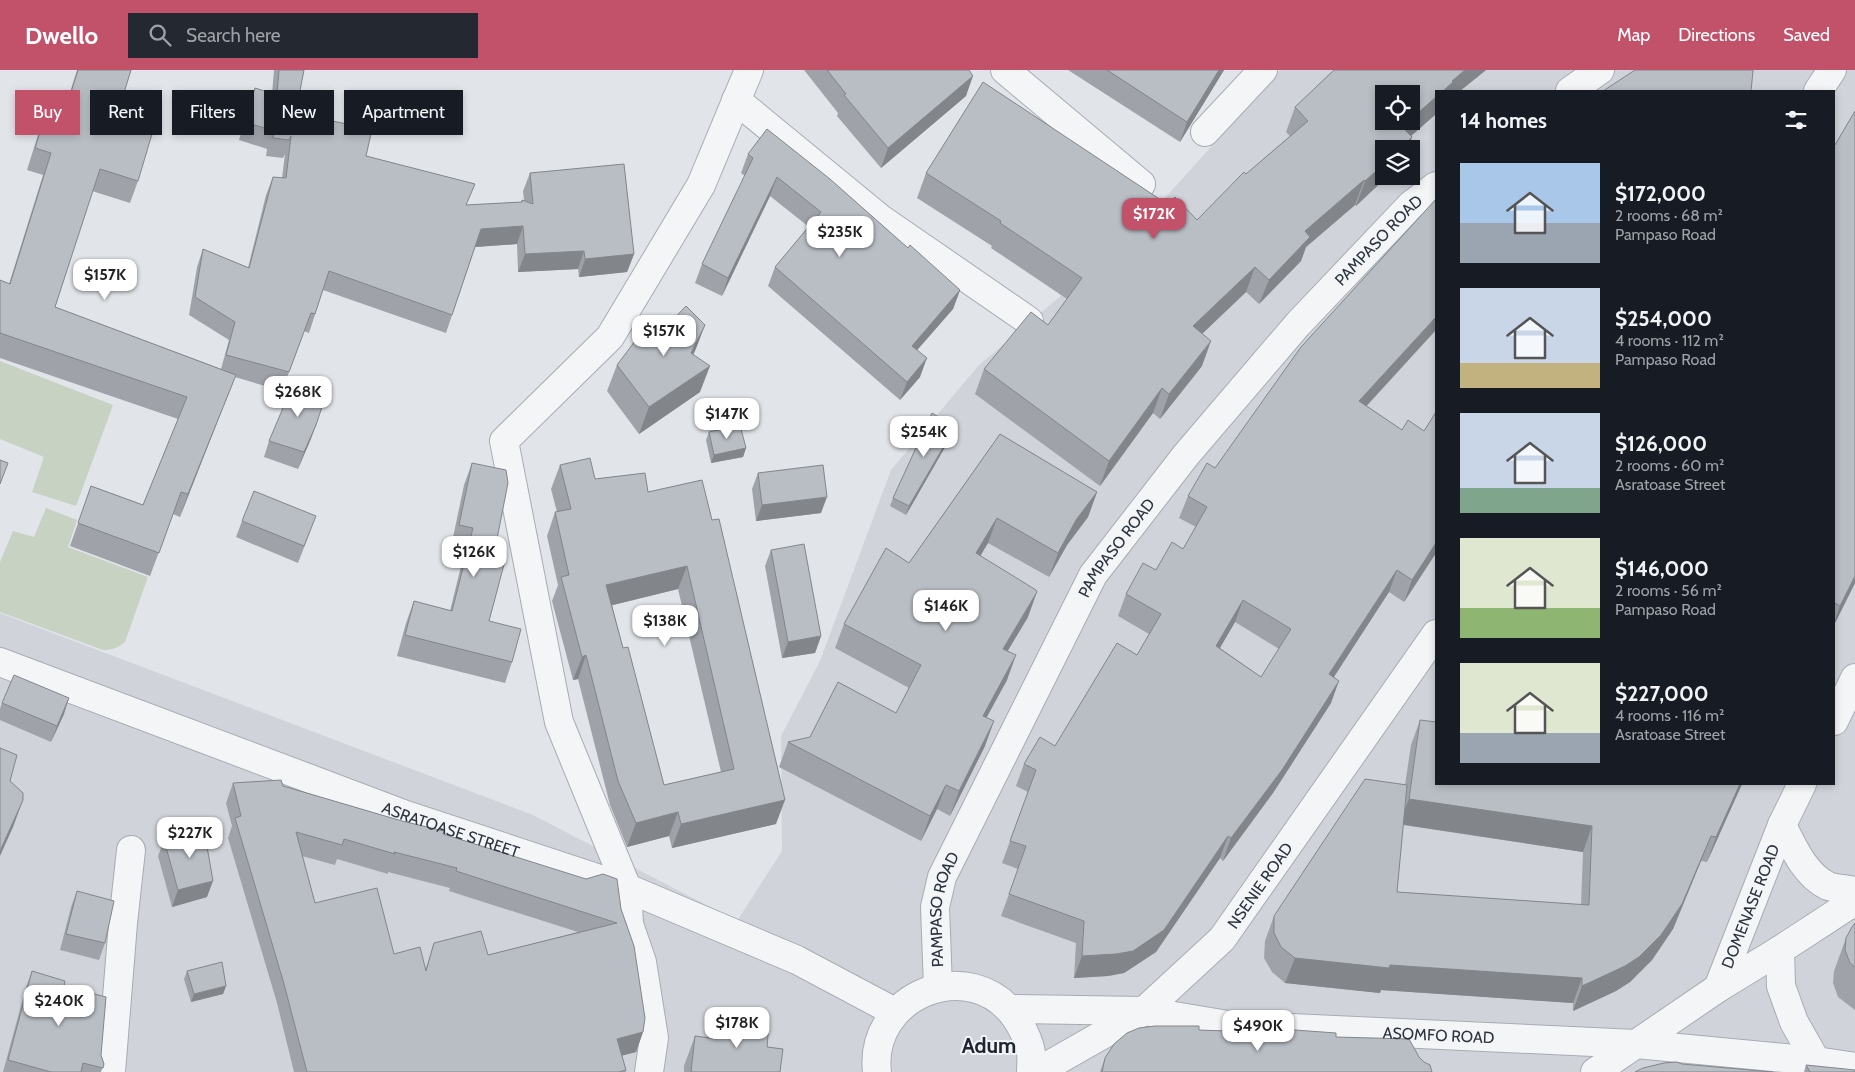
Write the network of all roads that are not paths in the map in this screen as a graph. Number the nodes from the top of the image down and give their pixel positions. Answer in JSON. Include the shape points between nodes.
{"nodes":[{"id":1,"x":749,"y":70,"type":"edge"},
{"id":2,"x":1006,"y":70,"type":"edge"},
{"id":3,"x":1263,"y":70,"type":"edge"},
{"id":4,"x":1600,"y":70,"type":"edge"},
{"id":5,"x":1832,"y":70,"type":"edge"},
{"id":6,"x":1571,"y":90,"type":"edge"},
{"id":7,"x":1819,"y":90,"type":"edge"},
{"id":8,"x":736,"y":100,"type":"junction"},
{"id":9,"x":1205,"y":132,"type":"dead end"},
{"id":10,"x":1141,"y":184,"type":"edge"},
{"id":11,"x":1435,"y":187,"type":"edge"},
{"id":12,"x":1029,"y":321,"type":"edge"},
{"id":13,"x":1435,"y":635,"type":"edge"},
{"id":14,"x":0,"y":662,"type":"edge"},
{"id":15,"x":1855,"y":678,"type":"edge"},
{"id":16,"x":1835,"y":719,"type":"edge"},
{"id":17,"x":1802,"y":785,"type":"edge"},
{"id":18,"x":1782,"y":825,"type":"junction"},
{"id":19,"x":131,"y":850,"type":"dead end"},
{"id":20,"x":626,"y":888,"type":"junction"},
{"id":21,"x":1855,"y":891,"type":"edge"},
{"id":22,"x":1855,"y":901,"type":"edge"},
{"id":23,"x":1780,"y":950,"type":"junction"},
{"id":24,"x":938,"y":987,"type":"junction"},
{"id":25,"x":1718,"y":988,"type":"junction"},
{"id":26,"x":1010,"y":1009,"type":"junction"},
{"id":27,"x":1144,"y":1011,"type":"junction"},
{"id":28,"x":895,"y":1012,"type":"junction"},
{"id":29,"x":1636,"y":1044,"type":"junction"},
{"id":30,"x":1816,"y":1061,"type":"junction"},
{"id":31,"x":1855,"y":1067,"type":"edge"},
{"id":32,"x":111,"y":1072,"type":"edge"},
{"id":33,"x":649,"y":1072,"type":"edge"},
{"id":34,"x":878,"y":1072,"type":"edge"},
{"id":35,"x":1031,"y":1072,"type":"edge"},
{"id":36,"x":1037,"y":1072,"type":"edge"},
{"id":37,"x":1595,"y":1072,"type":"edge"}],
"edges":[{"from":1,"to":8,"type":"street"},
{"from":2,"to":10,"type":"street"},
{"from":3,"to":9,"type":"street"},
{"from":4,"to":6,"type":"street"},
{"from":5,"to":7,"type":"street"},
{"from":8,"to":12,"type":"street","via":[[881,219]]},
{"from":8,"to":20,"type":"street","via":[[701,185],[610,337],[504,441],[559,722]]},
{"from":11,"to":24,"type":"street","name":"PAMPASO ROAD","via":[[1411,204],[1298,324],[1186,455],[1093,575],[942,878],[935,907]]},
{"from":13,"to":27,"type":"street","name":"NSENIE ROAD","via":[[1222,939]]},
{"from":14,"to":20,"type":"street","name":"ASRATOASE STREET","via":[[406,815]]},
{"from":15,"to":16,"type":"street"},
{"from":17,"to":18,"type":"street","name":"DOMENASE ROAD"},
{"from":18,"to":21,"type":"street","name":"DOMENASE ROAD","via":[[1804,865],[1814,875],[1829,886]]},
{"from":18,"to":25,"type":"street","name":"DOMENASE ROAD"},
{"from":19,"to":32,"type":"street"},
{"from":20,"to":28,"type":"street","name":"ASRATOASE STREET","via":[[797,960]]},
{"from":20,"to":33,"type":"street","via":[[629,924],[642,962],[654,1038]]},
{"from":22,"to":23,"type":"street"},
{"from":23,"to":25,"type":"street"},
{"from":23,"to":30,"type":"street","via":[[1781,986],[1794,1022]]},
{"from":24,"to":26,"type":"street","via":[[964,986],[989,994]]},
{"from":24,"to":28,"type":"street","via":[[914,996]]},
{"from":25,"to":29,"type":"street"},
{"from":26,"to":27,"type":"street"},
{"from":26,"to":35,"type":"street","via":[[1024,1031],[1031,1052]]},
{"from":27,"to":29,"type":"street","name":"ASOMFO ROAD","via":[[1228,1025],[1409,1045]]},
{"from":27,"to":36,"type":"street"},
{"from":28,"to":34,"type":"street","via":[[881,1035],[876,1060]]},
{"from":29,"to":30,"type":"street","name":"ASOMFO ROAD"},
{"from":29,"to":37,"type":"street"},
{"from":30,"to":31,"type":"street","name":"ASOMFO ROAD"}]}
